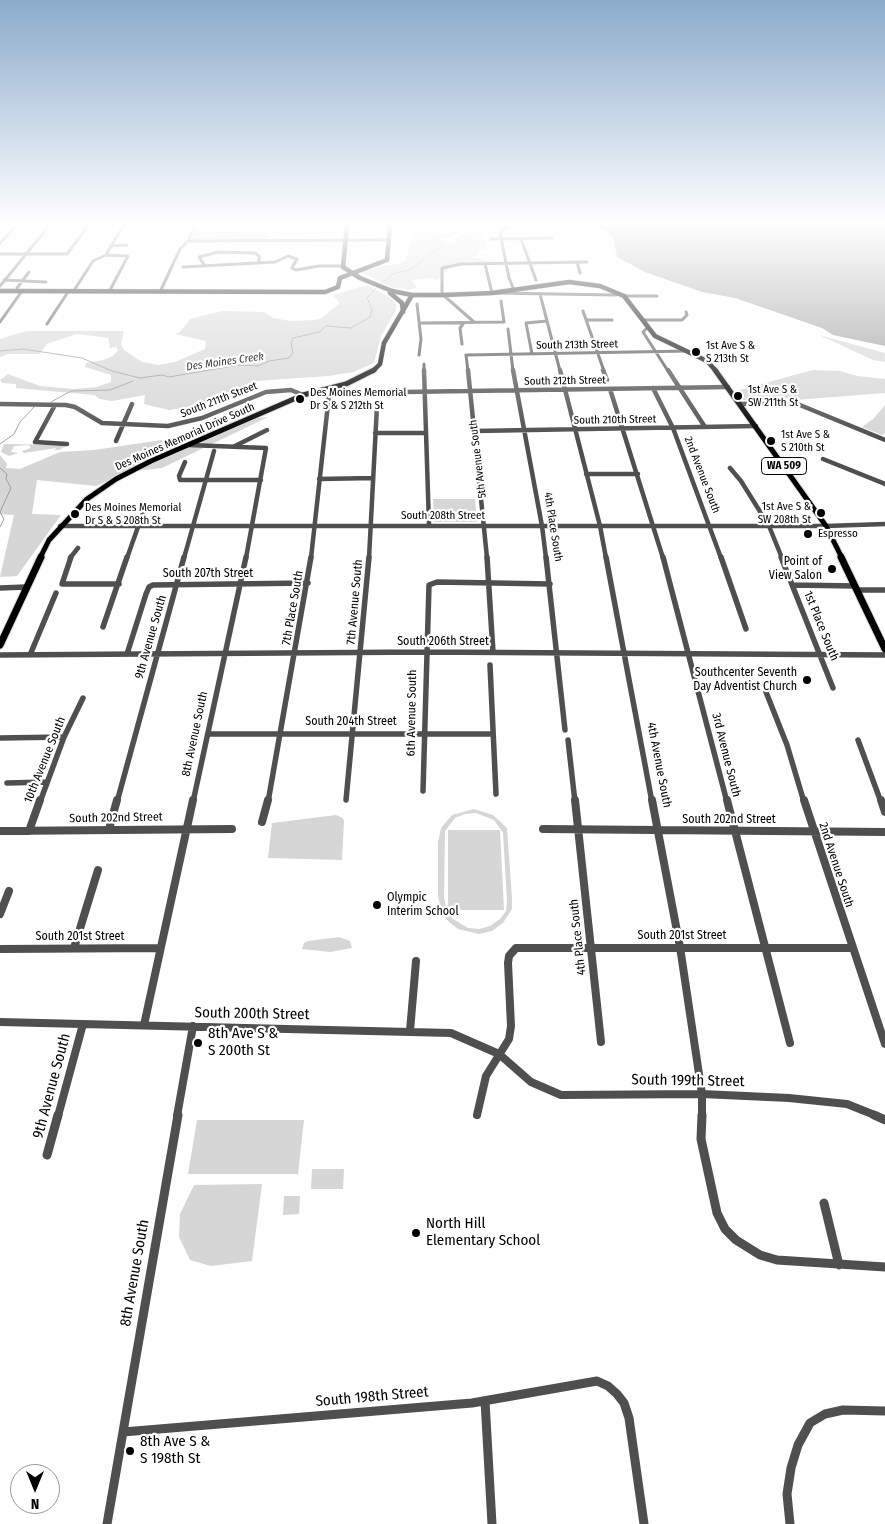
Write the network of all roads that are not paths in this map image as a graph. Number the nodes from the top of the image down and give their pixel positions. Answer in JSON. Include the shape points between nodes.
{"nodes":[{"id":1,"x":18,"y":297,"type":"edge"},
{"id":2,"x":67,"y":297,"type":"edge"},
{"id":3,"x":394,"y":297,"type":"edge"},
{"id":4,"x":411,"y":297,"type":"edge"},
{"id":5,"x":445,"y":297,"type":"edge"},
{"id":6,"x":541,"y":297,"type":"edge"},
{"id":7,"x":625,"y":297,"type":"edge"},
{"id":8,"x":649,"y":297,"type":"edge"},
{"id":9,"x":502,"y":301,"type":"dead end"},
{"id":10,"x":656,"y":302,"type":"dead end"},
{"id":11,"x":417,"y":304,"type":"dead end"},
{"id":12,"x":583,"y":311,"type":"dead end"},
{"id":13,"x":686,"y":312,"type":"dead end"},
{"id":14,"x":403,"y":313,"type":"junction"},
{"id":15,"x":587,"y":320,"type":"junction"},
{"id":16,"x":612,"y":320,"type":"dead end"},
{"id":17,"x":643,"y":320,"type":"junction"},
{"id":18,"x":547,"y":321,"type":"junction"},
{"id":19,"x":0,"y":322,"type":"edge"},
{"id":20,"x":474,"y":322,"type":"junction"},
{"id":21,"x":420,"y":323,"type":"junction"},
{"id":22,"x":47,"y":324,"type":"dead end"},
{"id":23,"x":463,"y":324,"type":"junction"},
{"id":24,"x":647,"y":328,"type":"junction"},
{"id":25,"x":508,"y":329,"type":"dead end"},
{"id":26,"x":462,"y":344,"type":"dead end"},
{"id":27,"x":688,"y":351,"type":"junction"},
{"id":28,"x":659,"y":352,"type":"junction"},
{"id":29,"x":598,"y":353,"type":"junction"},
{"id":30,"x":510,"y":354,"type":"junction"},
{"id":31,"x":532,"y":354,"type":"junction"},
{"id":32,"x":555,"y":354,"type":"junction"},
{"id":33,"x":419,"y":355,"type":"dead end"},
{"id":34,"x":466,"y":355,"type":"joint"},
{"id":35,"x":424,"y":364,"type":"dead end"},
{"id":36,"x":607,"y":380,"type":"dead end"},
{"id":37,"x":681,"y":387,"type":"junction"},
{"id":38,"x":728,"y":387,"type":"junction"},
{"id":39,"x":653,"y":388,"type":"junction"},
{"id":40,"x":610,"y":389,"type":"junction"},
{"id":41,"x":517,"y":390,"type":"junction"},
{"id":42,"x":564,"y":390,"type":"junction"},
{"id":43,"x":470,"y":391,"type":"junction"},
{"id":44,"x":403,"y":392,"type":"dead end"},
{"id":45,"x":424,"y":392,"type":"junction"},
{"id":46,"x":373,"y":394,"type":"dead end"},
{"id":47,"x":303,"y":395,"type":"junction"},
{"id":48,"x":0,"y":404,"type":"edge"},
{"id":49,"x":132,"y":404,"type":"dead end"},
{"id":50,"x":740,"y":404,"type":"junction"},
{"id":51,"x":55,"y":405,"type":"junction"},
{"id":52,"x":377,"y":406,"type":"dead end"},
{"id":53,"x":124,"y":425,"type":"junction"},
{"id":54,"x":756,"y":426,"type":"junction"},
{"id":55,"x":673,"y":428,"type":"junction"},
{"id":56,"x":705,"y":428,"type":"junction"},
{"id":57,"x":623,"y":429,"type":"junction"},
{"id":58,"x":267,"y":430,"type":"dead end"},
{"id":59,"x":524,"y":430,"type":"junction"},
{"id":60,"x":574,"y":430,"type":"junction"},
{"id":61,"x":474,"y":431,"type":"junction"},
{"id":62,"x":375,"y":433,"type":"junction"},
{"id":63,"x":426,"y":433,"type":"junction"},
{"id":64,"x":885,"y":440,"type":"edge"},
{"id":65,"x":116,"y":441,"type":"dead end"},
{"id":66,"x":66,"y":444,"type":"dead end"},
{"id":67,"x":189,"y":444,"type":"junction"},
{"id":68,"x":234,"y":446,"type":"junction"},
{"id":69,"x":214,"y":451,"type":"dead end"},
{"id":70,"x":823,"y":459,"type":"dead end"},
{"id":71,"x":184,"y":462,"type":"dead end"},
{"id":72,"x":730,"y":468,"type":"dead end"},
{"id":73,"x":586,"y":474,"type":"junction"},
{"id":74,"x":638,"y":474,"type":"junction"},
{"id":75,"x":373,"y":478,"type":"junction"},
{"id":76,"x":319,"y":479,"type":"junction"},
{"id":77,"x":208,"y":480,"type":"junction"},
{"id":78,"x":261,"y":480,"type":"junction"},
{"id":79,"x":885,"y":484,"type":"edge"},
{"id":80,"x":144,"y":510,"type":"dead end"},
{"id":81,"x":885,"y":524,"type":"edge"},
{"id":82,"x":253,"y":525,"type":"junction"},
{"id":83,"x":316,"y":525,"type":"junction"},
{"id":84,"x":372,"y":525,"type":"junction"},
{"id":85,"x":429,"y":525,"type":"junction"},
{"id":86,"x":60,"y":526,"type":"junction"},
{"id":87,"x":138,"y":526,"type":"junction"},
{"id":88,"x":194,"y":526,"type":"junction"},
{"id":89,"x":485,"y":526,"type":"junction"},
{"id":90,"x":542,"y":526,"type":"junction"},
{"id":91,"x":600,"y":526,"type":"junction"},
{"id":92,"x":655,"y":526,"type":"junction"},
{"id":93,"x":710,"y":526,"type":"junction"},
{"id":94,"x":768,"y":526,"type":"junction"},
{"id":95,"x":826,"y":526,"type":"junction"},
{"id":96,"x":78,"y":548,"type":"dead end"},
{"id":97,"x":308,"y":583,"type":"junction"},
{"id":98,"x":488,"y":583,"type":"junction"},
{"id":99,"x":119,"y":584,"type":"junction"},
{"id":100,"x":179,"y":584,"type":"junction"},
{"id":101,"x":241,"y":584,"type":"junction"},
{"id":102,"x":550,"y":584,"type":"junction"},
{"id":103,"x":793,"y":585,"type":"junction"},
{"id":104,"x":0,"y":588,"type":"edge"},
{"id":105,"x":26,"y":588,"type":"junction"},
{"id":106,"x":856,"y":588,"type":"junction"},
{"id":107,"x":885,"y":590,"type":"edge"},
{"id":108,"x":56,"y":593,"type":"dead end"},
{"id":109,"x":104,"y":627,"type":"dead end"},
{"id":110,"x":746,"y":629,"type":"dead end"},
{"id":111,"x":0,"y":645,"type":"edge"},
{"id":112,"x":885,"y":649,"type":"edge"},
{"id":113,"x":296,"y":652,"type":"junction"},
{"id":114,"x":360,"y":652,"type":"junction"},
{"id":115,"x":426,"y":652,"type":"junction"},
{"id":116,"x":493,"y":652,"type":"junction"},
{"id":117,"x":160,"y":653,"type":"junction"},
{"id":118,"x":226,"y":653,"type":"junction"},
{"id":119,"x":558,"y":653,"type":"junction"},
{"id":120,"x":127,"y":654,"type":"junction"},
{"id":121,"x":624,"y":654,"type":"junction"},
{"id":122,"x":690,"y":654,"type":"junction"},
{"id":123,"x":820,"y":654,"type":"junction"},
{"id":124,"x":0,"y":655,"type":"edge"},
{"id":125,"x":30,"y":655,"type":"junction"},
{"id":126,"x":885,"y":655,"type":"edge"},
{"id":127,"x":490,"y":665,"type":"dead end"},
{"id":128,"x":833,"y":688,"type":"dead end"},
{"id":129,"x":766,"y":692,"type":"dead end"},
{"id":130,"x":83,"y":698,"type":"dead end"},
{"id":131,"x":566,"y":730,"type":"dead end"},
{"id":132,"x":352,"y":733,"type":"junction"},
{"id":133,"x":208,"y":734,"type":"junction"},
{"id":134,"x":280,"y":734,"type":"junction"},
{"id":135,"x":424,"y":734,"type":"junction"},
{"id":136,"x":493,"y":734,"type":"junction"},
{"id":137,"x":0,"y":738,"type":"edge"},
{"id":138,"x":64,"y":738,"type":"junction"},
{"id":139,"x":568,"y":740,"type":"dead end"},
{"id":140,"x":858,"y":740,"type":"dead end"},
{"id":141,"x":47,"y":782,"type":"junction"},
{"id":142,"x":8,"y":783,"type":"dead end"},
{"id":143,"x":423,"y":791,"type":"dead end"},
{"id":144,"x":496,"y":794,"type":"dead end"},
{"id":145,"x":346,"y":800,"type":"dead end"},
{"id":146,"x":885,"y":812,"type":"edge"},
{"id":147,"x":262,"y":822,"type":"dead end"},
{"id":148,"x":109,"y":829,"type":"junction"},
{"id":149,"x":188,"y":829,"type":"junction"},
{"id":150,"x":232,"y":829,"type":"dead end"},
{"id":151,"x":544,"y":829,"type":"dead end"},
{"id":152,"x":578,"y":830,"type":"junction"},
{"id":153,"x":0,"y":831,"type":"edge"},
{"id":154,"x":29,"y":831,"type":"junction"},
{"id":155,"x":657,"y":831,"type":"junction"},
{"id":156,"x":734,"y":831,"type":"junction"},
{"id":157,"x":813,"y":831,"type":"junction"},
{"id":158,"x":885,"y":832,"type":"edge"},
{"id":159,"x":98,"y":870,"type":"dead end"},
{"id":160,"x":9,"y":891,"type":"dead end"},
{"id":161,"x":0,"y":914,"type":"edge"},
{"id":162,"x":591,"y":947,"type":"junction"},
{"id":163,"x":680,"y":947,"type":"junction"},
{"id":164,"x":764,"y":947,"type":"junction"},
{"id":165,"x":74,"y":948,"type":"junction"},
{"id":166,"x":160,"y":948,"type":"junction"},
{"id":167,"x":852,"y":948,"type":"junction"},
{"id":168,"x":0,"y":949,"type":"edge"},
{"id":169,"x":416,"y":961,"type":"dead end"},
{"id":170,"x":0,"y":1022,"type":"edge"},
{"id":171,"x":82,"y":1024,"type":"junction"},
{"id":172,"x":144,"y":1026,"type":"junction"},
{"id":173,"x":193,"y":1026,"type":"junction"},
{"id":174,"x":410,"y":1031,"type":"junction"},
{"id":175,"x":601,"y":1042,"type":"dead end"},
{"id":176,"x":790,"y":1043,"type":"dead end"},
{"id":177,"x":885,"y":1044,"type":"edge"},
{"id":178,"x":499,"y":1054,"type":"junction"},
{"id":179,"x":702,"y":1094,"type":"junction"},
{"id":180,"x":477,"y":1115,"type":"dead end"},
{"id":181,"x":885,"y":1120,"type":"edge"},
{"id":182,"x":47,"y":1155,"type":"dead end"},
{"id":183,"x":824,"y":1202,"type":"dead end"},
{"id":184,"x":839,"y":1265,"type":"junction"},
{"id":185,"x":885,"y":1267,"type":"edge"},
{"id":186,"x":485,"y":1401,"type":"junction"},
{"id":187,"x":885,"y":1411,"type":"edge"},
{"id":188,"x":123,"y":1432,"type":"junction"},
{"id":189,"x":107,"y":1524,"type":"edge"},
{"id":190,"x":492,"y":1524,"type":"edge"},
{"id":191,"x":644,"y":1524,"type":"edge"},
{"id":192,"x":790,"y":1524,"type":"edge"}],
"edges":[{"from":1,"to":19,"type":"street"},
{"from":2,"to":22,"type":"street"},
{"from":3,"to":14,"type":"main road","via":[[402,303]]},
{"from":4,"to":14,"type":"main road","name":"Des Moines Memorial Drive South"},
{"from":5,"to":20,"type":"street"},
{"from":6,"to":18,"type":"street","name":"4th Avenue South"},
{"from":7,"to":17,"type":"main road","number":"WA 509"},
{"from":8,"to":10,"type":"street"},
{"from":9,"to":20,"type":"street","via":[[504,322]]},
{"from":11,"to":21,"type":"street"},
{"from":12,"to":15,"type":"street"},
{"from":13,"to":17,"type":"street","via":[[682,320]]},
{"from":14,"to":47,"type":"main road","name":"Des Moines Memorial Drive South","via":[[384,343],[376,370],[354,381]]},
{"from":15,"to":16,"type":"street"},
{"from":15,"to":29,"type":"street"},
{"from":17,"to":24,"type":"main road","number":"WA 509"},
{"from":18,"to":31,"type":"street","via":[[526,323]]},
{"from":18,"to":32,"type":"street","name":"4th Avenue South"},
{"from":20,"to":23,"type":"street"},
{"from":21,"to":23,"type":"street"},
{"from":21,"to":33,"type":"street"},
{"from":23,"to":26,"type":"street","via":[[460,328]]},
{"from":24,"to":27,"type":"main road","number":"WA 509","via":[[665,342]]},
{"from":24,"to":28,"type":"street","via":[[643,332]]},
{"from":25,"to":30,"type":"street","name":"4th Place South"},
{"from":27,"to":28,"type":"street","name":"South 213th Street"},
{"from":27,"to":38,"type":"main road","number":"WA 509","via":[[713,367]]},
{"from":28,"to":29,"type":"street","name":"South 213th Street"},
{"from":28,"to":37,"type":"street"},
{"from":29,"to":32,"type":"street","name":"South 213th Street"},
{"from":29,"to":36,"type":"street"},
{"from":30,"to":31,"type":"street","name":"South 213th Street"},
{"from":30,"to":34,"type":"street","name":"South 213th Street"},
{"from":30,"to":41,"type":"street","name":"4th Place South"},
{"from":31,"to":32,"type":"street","name":"South 213th Street"},
{"from":32,"to":42,"type":"street","name":"4th Avenue South"},
{"from":34,"to":43,"type":"street","name":"5th Avenue South"},
{"from":35,"to":45,"type":"street"},
{"from":37,"to":38,"type":"street","name":"South 212th Street"},
{"from":37,"to":39,"type":"street","name":"South 212th Street"},
{"from":37,"to":56,"type":"street"},
{"from":38,"to":50,"type":"main road","number":"WA 509"},
{"from":39,"to":40,"type":"street","name":"South 212th Street"},
{"from":39,"to":55,"type":"street","name":"2nd Avenue South"},
{"from":40,"to":42,"type":"street","name":"South 212th Street"},
{"from":40,"to":57,"type":"street","name":"3rd Avenue South"},
{"from":41,"to":42,"type":"street","name":"South 212th Street"},
{"from":41,"to":43,"type":"street","name":"South 212th Street"},
{"from":41,"to":59,"type":"street","name":"4th Place South"},
{"from":42,"to":60,"type":"street","name":"4th Avenue South"},
{"from":43,"to":45,"type":"street","name":"South 212th Street"},
{"from":43,"to":61,"type":"street","name":"5th Avenue South"},
{"from":44,"to":45,"type":"street","name":"South 212th Street"},
{"from":45,"to":63,"type":"street"},
{"from":46,"to":76,"type":"street","name":"7th Place South","via":[[329,395]]},
{"from":47,"to":53,"type":"street","name":"South 211th Street","via":[[291,390],[266,392],[177,425]]},
{"from":47,"to":67,"type":"main road","name":"Des Moines Memorial Drive South"},
{"from":48,"to":51,"type":"street","name":"South 211th Street"},
{"from":49,"to":53,"type":"street"},
{"from":50,"to":54,"type":"main road","number":"WA 509"},
{"from":50,"to":64,"type":"street","via":[[795,404]]},
{"from":51,"to":53,"type":"street","name":"South 211th Street","via":[[75,407],[102,423]]},
{"from":51,"to":66,"type":"street","via":[[34,442]]},
{"from":52,"to":62,"type":"street","name":"7th Avenue South"},
{"from":53,"to":65,"type":"street"},
{"from":54,"to":56,"type":"street","name":"South 210th Street"},
{"from":54,"to":95,"type":"main road","number":"WA 509"},
{"from":55,"to":56,"type":"street","name":"South 210th Street"},
{"from":55,"to":57,"type":"street","name":"South 210th Street"},
{"from":55,"to":93,"type":"street","name":"2nd Avenue South"},
{"from":57,"to":60,"type":"street","name":"South 210th Street"},
{"from":57,"to":74,"type":"street","name":"3rd Avenue South"},
{"from":58,"to":68,"type":"street"},
{"from":59,"to":60,"type":"street","name":"South 210th Street"},
{"from":59,"to":61,"type":"street","name":"South 210th Street"},
{"from":59,"to":90,"type":"street","name":"4th Place South"},
{"from":60,"to":73,"type":"street","name":"4th Avenue South"},
{"from":61,"to":89,"type":"street","name":"5th Avenue South"},
{"from":62,"to":63,"type":"street"},
{"from":62,"to":75,"type":"street","name":"7th Avenue South"},
{"from":63,"to":85,"type":"street"},
{"from":67,"to":68,"type":"street"},
{"from":67,"to":86,"type":"main road","name":"Des Moines Memorial Drive South","via":[[109,483]]},
{"from":68,"to":78,"type":"street","name":"8th Avenue South","via":[[266,448]]},
{"from":69,"to":77,"type":"street","name":"9th Avenue South"},
{"from":70,"to":79,"type":"street"},
{"from":71,"to":77,"type":"street","via":[[180,480]]},
{"from":72,"to":94,"type":"street","name":"1st Place South","via":[[742,481]]},
{"from":73,"to":74,"type":"street"},
{"from":73,"to":91,"type":"street","name":"4th Avenue South"},
{"from":74,"to":92,"type":"street","name":"3rd Avenue South"},
{"from":75,"to":76,"type":"street"},
{"from":75,"to":84,"type":"street","name":"7th Avenue South"},
{"from":76,"to":83,"type":"street","name":"7th Place South"},
{"from":77,"to":78,"type":"street"},
{"from":77,"to":88,"type":"street","name":"9th Avenue South"},
{"from":78,"to":82,"type":"street","name":"8th Avenue South"},
{"from":80,"to":87,"type":"street"},
{"from":81,"to":95,"type":"street","name":"South 208th Street"},
{"from":82,"to":83,"type":"street","name":"South 208th Street"},
{"from":82,"to":88,"type":"street","name":"South 208th Street"},
{"from":82,"to":101,"type":"street","name":"8th Avenue South"},
{"from":83,"to":84,"type":"street","name":"South 208th Street"},
{"from":83,"to":97,"type":"street","name":"7th Place South"},
{"from":84,"to":85,"type":"street","name":"South 208th Street"},
{"from":84,"to":114,"type":"street","name":"7th Avenue South"},
{"from":85,"to":89,"type":"street","name":"South 208th Street"},
{"from":86,"to":87,"type":"street","name":"South 208th Street"},
{"from":86,"to":105,"type":"main road","name":"Des Moines Memorial Drive South","via":[[49,540]]},
{"from":87,"to":88,"type":"street","name":"South 208th Street"},
{"from":87,"to":99,"type":"street"},
{"from":88,"to":100,"type":"street","name":"9th Avenue South"},
{"from":89,"to":90,"type":"street","name":"South 208th Street"},
{"from":89,"to":98,"type":"street","name":"5th Avenue South"},
{"from":90,"to":91,"type":"street","name":"South 208th Street"},
{"from":90,"to":102,"type":"street","name":"4th Place South"},
{"from":91,"to":92,"type":"street","name":"South 208th Street"},
{"from":91,"to":121,"type":"street","name":"4th Avenue South"},
{"from":92,"to":93,"type":"street","name":"South 208th Street"},
{"from":92,"to":122,"type":"street","name":"3rd Avenue South"},
{"from":93,"to":94,"type":"street","name":"South 208th Street"},
{"from":93,"to":110,"type":"street","name":"2nd Avenue South"},
{"from":94,"to":95,"type":"street","name":"South 208th Street"},
{"from":94,"to":103,"type":"street","name":"1st Place South"},
{"from":95,"to":106,"type":"main road","number":"WA 509"},
{"from":96,"to":99,"type":"street","via":[[62,584]]},
{"from":97,"to":101,"type":"street","name":"South 207th Street"},
{"from":97,"to":113,"type":"street","name":"7th Place South"},
{"from":98,"to":102,"type":"street"},
{"from":98,"to":115,"type":"street","name":"6th Avenue South","via":[[437,582],[428,587]]},
{"from":98,"to":116,"type":"street","name":"5th Avenue South"},
{"from":99,"to":109,"type":"street"},
{"from":100,"to":101,"type":"street","name":"South 207th Street"},
{"from":100,"to":117,"type":"street","name":"9th Avenue South"},
{"from":100,"to":120,"type":"street","name":"South 207th Street","via":[[149,587]]},
{"from":101,"to":118,"type":"street","name":"8th Avenue South"},
{"from":102,"to":119,"type":"street","name":"4th Place South"},
{"from":103,"to":106,"type":"street"},
{"from":103,"to":123,"type":"street","name":"1st Place South"},
{"from":104,"to":105,"type":"street"},
{"from":105,"to":111,"type":"main road","name":"Des Moines Memorial Drive South"},
{"from":106,"to":107,"type":"street"},
{"from":106,"to":112,"type":"main road","number":"WA 509"},
{"from":108,"to":125,"type":"street"},
{"from":113,"to":114,"type":"street","name":"South 206th Street"},
{"from":113,"to":118,"type":"street","name":"South 206th Street"},
{"from":113,"to":134,"type":"street","name":"7th Place South"},
{"from":114,"to":115,"type":"street","name":"South 206th Street"},
{"from":114,"to":132,"type":"street","name":"7th Avenue South"},
{"from":115,"to":116,"type":"street","name":"South 206th Street"},
{"from":115,"to":135,"type":"street","name":"6th Avenue South"},
{"from":116,"to":119,"type":"street","name":"South 206th Street"},
{"from":117,"to":118,"type":"street","name":"South 206th Street"},
{"from":117,"to":120,"type":"street","name":"South 206th Street"},
{"from":117,"to":148,"type":"street","name":"9th Avenue South"},
{"from":118,"to":133,"type":"street","name":"8th Avenue South"},
{"from":119,"to":121,"type":"street","name":"South 206th Street"},
{"from":119,"to":131,"type":"street","name":"4th Place South"},
{"from":120,"to":125,"type":"street","name":"South 206th Street"},
{"from":121,"to":122,"type":"street","name":"South 206th Street"},
{"from":121,"to":155,"type":"street","name":"4th Avenue South"},
{"from":122,"to":123,"type":"street","name":"South 206th Street"},
{"from":122,"to":156,"type":"street","name":"3rd Avenue South"},
{"from":123,"to":126,"type":"street","name":"South 206th Street"},
{"from":123,"to":128,"type":"street","name":"1st Place South"},
{"from":124,"to":125,"type":"street","name":"South 206th Street"},
{"from":127,"to":136,"type":"street"},
{"from":129,"to":157,"type":"street","name":"2nd Avenue South","via":[[787,745]]},
{"from":130,"to":138,"type":"street","name":"10th Avenue South"},
{"from":132,"to":134,"type":"street","name":"South 204th Street"},
{"from":132,"to":135,"type":"street","name":"South 204th Street"},
{"from":132,"to":145,"type":"street","name":"7th Avenue South"},
{"from":133,"to":134,"type":"street","name":"South 204th Street"},
{"from":133,"to":149,"type":"street","name":"8th Avenue South"},
{"from":134,"to":147,"type":"street","name":"7th Place South"},
{"from":135,"to":136,"type":"street","name":"South 204th Street"},
{"from":135,"to":143,"type":"street","name":"6th Avenue South"},
{"from":136,"to":144,"type":"street"},
{"from":137,"to":138,"type":"street"},
{"from":138,"to":141,"type":"street","name":"10th Avenue South"},
{"from":139,"to":152,"type":"street","name":"4th Place South"},
{"from":140,"to":146,"type":"street"},
{"from":141,"to":142,"type":"street"},
{"from":141,"to":154,"type":"street","name":"10th Avenue South"},
{"from":148,"to":149,"type":"street","name":"South 202nd Street"},
{"from":148,"to":154,"type":"street","name":"South 202nd Street"},
{"from":149,"to":150,"type":"street","name":"South 202nd Street"},
{"from":149,"to":166,"type":"street","name":"8th Avenue South"},
{"from":151,"to":152,"type":"street","name":"South 202nd Street"},
{"from":152,"to":155,"type":"street","name":"South 202nd Street"},
{"from":152,"to":162,"type":"street","name":"4th Place South"},
{"from":153,"to":154,"type":"street","name":"South 202nd Street"},
{"from":155,"to":156,"type":"street","name":"South 202nd Street"},
{"from":155,"to":163,"type":"street","name":"4th Avenue South"},
{"from":156,"to":157,"type":"street","name":"South 202nd Street"},
{"from":156,"to":164,"type":"street","name":"3rd Avenue South"},
{"from":157,"to":158,"type":"street","name":"South 202nd Street"},
{"from":157,"to":167,"type":"street","name":"2nd Avenue South"},
{"from":159,"to":165,"type":"street"},
{"from":160,"to":161,"type":"street"},
{"from":162,"to":163,"type":"street","name":"South 201st Street"},
{"from":162,"to":175,"type":"street","name":"4th Place South"},
{"from":162,"to":178,"type":"street","name":"South 201st Street","via":[[522,946],[513,950],[508,963],[511,1026],[509,1039]]},
{"from":163,"to":164,"type":"street","name":"South 201st Street"},
{"from":163,"to":179,"type":"street","name":"4th Avenue South"},
{"from":164,"to":167,"type":"street","name":"South 201st Street"},
{"from":164,"to":176,"type":"street","name":"3rd Avenue South"},
{"from":165,"to":166,"type":"street","name":"South 201st Street"},
{"from":165,"to":168,"type":"street","name":"South 201st Street"},
{"from":166,"to":172,"type":"street","name":"8th Avenue South"},
{"from":167,"to":177,"type":"street","name":"2nd Avenue South"},
{"from":169,"to":174,"type":"street"},
{"from":170,"to":171,"type":"street","name":"South 200th Street"},
{"from":171,"to":172,"type":"street","name":"South 200th Street"},
{"from":171,"to":182,"type":"street","name":"9th Avenue South"},
{"from":172,"to":173,"type":"street","name":"South 200th Street"},
{"from":173,"to":174,"type":"street","name":"South 200th Street"},
{"from":173,"to":188,"type":"street","name":"8th Avenue South"},
{"from":174,"to":178,"type":"street","name":"South 200th Street","via":[[451,1033]]},
{"from":178,"to":179,"type":"street","name":"South 199th Street","via":[[531,1082],[560,1094]]},
{"from":178,"to":180,"type":"street","via":[[486,1076]]},
{"from":179,"to":181,"type":"street","name":"South 199th Street","via":[[827,1100],[847,1104]]},
{"from":179,"to":184,"type":"street","name":"4th Avenue South","via":[[701,1139],[717,1212],[725,1228],[736,1240],[760,1255],[777,1260]]},
{"from":183,"to":184,"type":"street"},
{"from":184,"to":185,"type":"street"},
{"from":186,"to":188,"type":"street","name":"South 198th Street"},
{"from":186,"to":190,"type":"street"},
{"from":186,"to":191,"type":"street","name":"South 198th Street","via":[[597,1381],[608,1386],[624,1403],[629,1418]]},
{"from":187,"to":192,"type":"street","via":[[844,1410],[825,1414],[810,1422],[795,1453],[787,1494]]},
{"from":188,"to":189,"type":"street","name":"8th Avenue South"}]}
